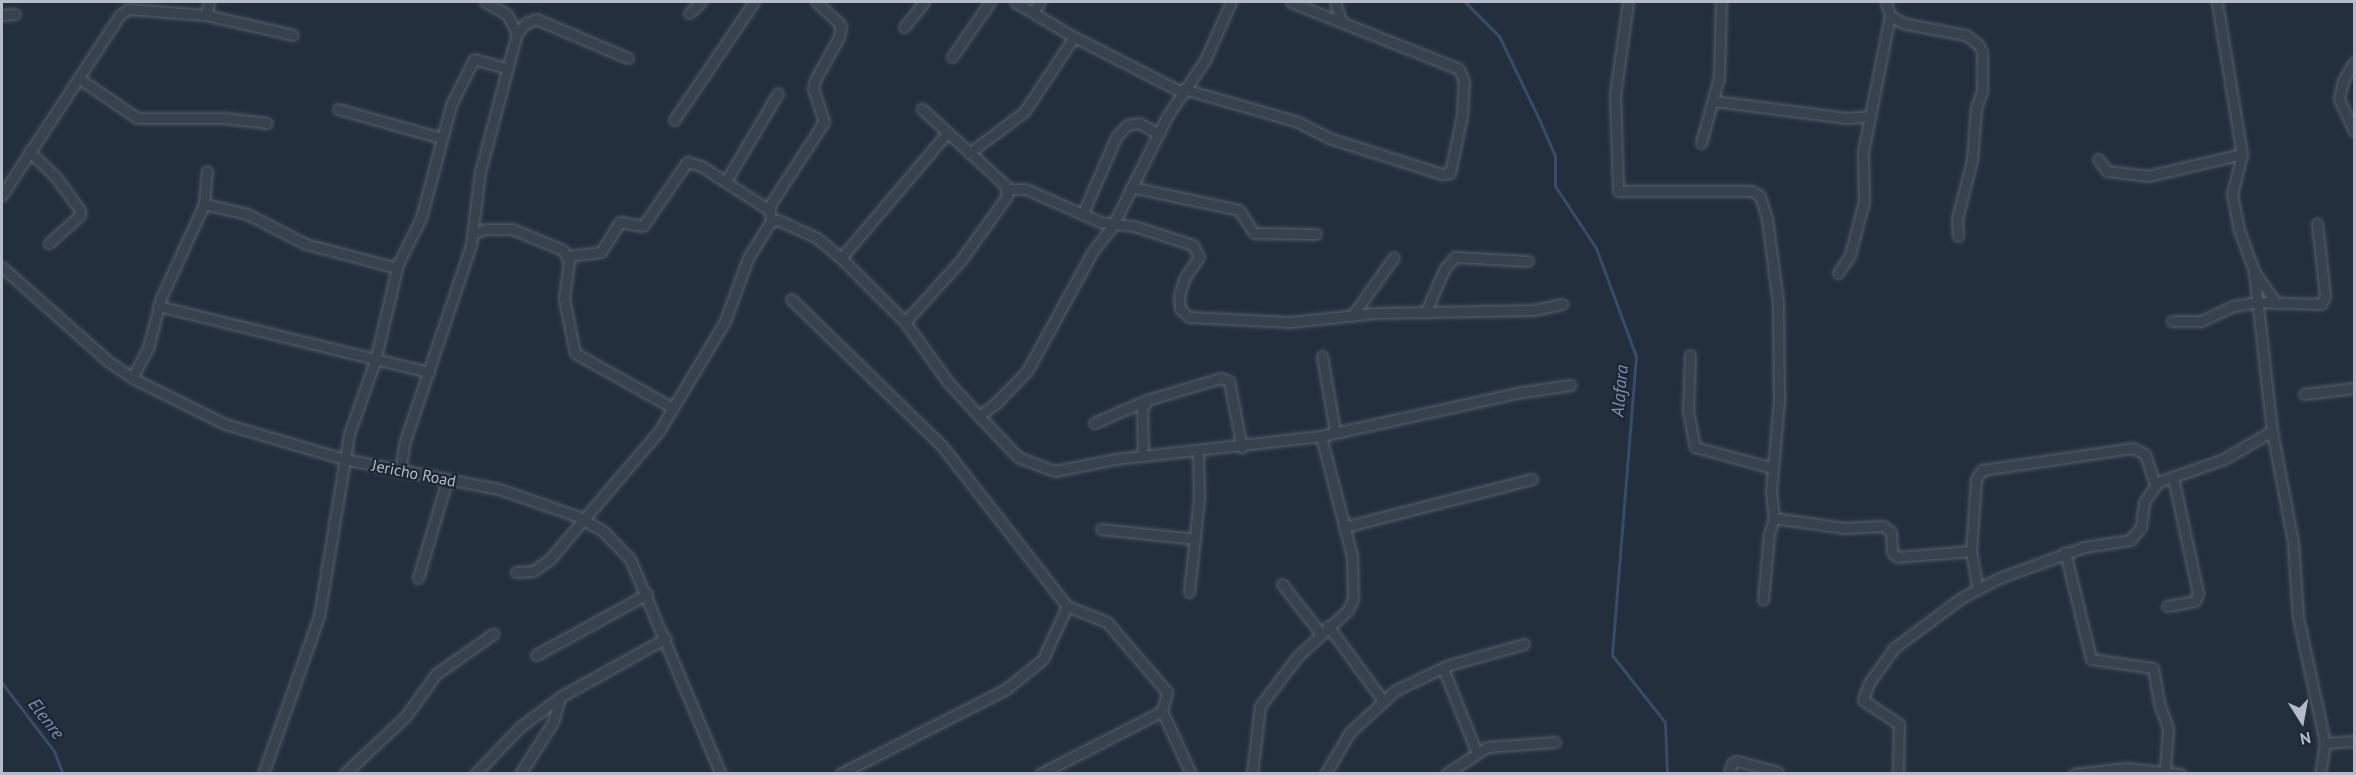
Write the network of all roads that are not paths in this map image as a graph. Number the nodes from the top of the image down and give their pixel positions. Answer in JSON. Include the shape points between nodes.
{"nodes":[{"id":1,"x":209,"y":2,"type":"edge"},
{"id":2,"x":485,"y":2,"type":"edge"},
{"id":3,"x":701,"y":2,"type":"edge"},
{"id":4,"x":754,"y":2,"type":"edge"},
{"id":5,"x":818,"y":2,"type":"edge"},
{"id":6,"x":924,"y":2,"type":"edge"},
{"id":7,"x":990,"y":2,"type":"edge"},
{"id":8,"x":1015,"y":2,"type":"edge"},
{"id":9,"x":1040,"y":2,"type":"edge"},
{"id":10,"x":1229,"y":2,"type":"edge"},
{"id":11,"x":1291,"y":2,"type":"edge"},
{"id":12,"x":1335,"y":2,"type":"edge"},
{"id":13,"x":1628,"y":2,"type":"edge"},
{"id":14,"x":1721,"y":2,"type":"edge"},
{"id":15,"x":1886,"y":2,"type":"edge"},
{"id":16,"x":2217,"y":2,"type":"edge"},
{"id":17,"x":1033,"y":12,"type":"junction"},
{"id":18,"x":688,"y":13,"type":"dead end"},
{"id":19,"x":15,"y":14,"type":"dead end"},
{"id":20,"x":2,"y":15,"type":"edge"},
{"id":21,"x":206,"y":15,"type":"junction"},
{"id":22,"x":1890,"y":16,"type":"junction"},
{"id":23,"x":1341,"y":20,"type":"junction"},
{"id":24,"x":904,"y":27,"type":"dead end"},
{"id":25,"x":517,"y":33,"type":"junction"},
{"id":26,"x":293,"y":35,"type":"dead end"},
{"id":27,"x":1074,"y":36,"type":"junction"},
{"id":28,"x":952,"y":57,"type":"dead end"},
{"id":29,"x":628,"y":58,"type":"dead end"},
{"id":30,"x":2355,"y":62,"type":"edge"},
{"id":31,"x":508,"y":69,"type":"junction"},
{"id":32,"x":80,"y":79,"type":"junction"},
{"id":33,"x":1183,"y":91,"type":"junction"},
{"id":34,"x":778,"y":93,"type":"dead end"},
{"id":35,"x":1714,"y":101,"type":"junction"},
{"id":36,"x":338,"y":109,"type":"dead end"},
{"id":37,"x":922,"y":109,"type":"dead end"},
{"id":38,"x":1868,"y":116,"type":"junction"},
{"id":39,"x":674,"y":120,"type":"dead end"},
{"id":40,"x":267,"y":123,"type":"dead end"},
{"id":41,"x":2355,"y":130,"type":"edge"},
{"id":42,"x":947,"y":133,"type":"junction"},
{"id":43,"x":1159,"y":134,"type":"junction"},
{"id":44,"x":441,"y":138,"type":"junction"},
{"id":45,"x":1701,"y":143,"type":"dead end"},
{"id":46,"x":29,"y":151,"type":"junction"},
{"id":47,"x":969,"y":153,"type":"junction"},
{"id":48,"x":2242,"y":154,"type":"junction"},
{"id":49,"x":2098,"y":159,"type":"dead end"},
{"id":50,"x":207,"y":171,"type":"dead end"},
{"id":51,"x":726,"y":182,"type":"junction"},
{"id":52,"x":1131,"y":187,"type":"junction"},
{"id":53,"x":1006,"y":189,"type":"junction"},
{"id":54,"x":2,"y":195,"type":"edge"},
{"id":55,"x":204,"y":204,"type":"junction"},
{"id":56,"x":1083,"y":213,"type":"junction"},
{"id":57,"x":770,"y":216,"type":"junction"},
{"id":58,"x":2317,"y":223,"type":"dead end"},
{"id":59,"x":1113,"y":225,"type":"junction"},
{"id":60,"x":474,"y":233,"type":"junction"},
{"id":61,"x":1316,"y":234,"type":"dead end"},
{"id":62,"x":1958,"y":236,"type":"dead end"},
{"id":63,"x":49,"y":243,"type":"dead end"},
{"id":64,"x":568,"y":256,"type":"junction"},
{"id":65,"x":1394,"y":257,"type":"dead end"},
{"id":66,"x":841,"y":258,"type":"junction"},
{"id":67,"x":1528,"y":261,"type":"dead end"},
{"id":68,"x":2,"y":267,"type":"edge"},
{"id":69,"x":397,"y":268,"type":"junction"},
{"id":70,"x":2254,"y":271,"type":"junction"},
{"id":71,"x":1838,"y":273,"type":"dead end"},
{"id":72,"x":791,"y":299,"type":"dead end"},
{"id":73,"x":2257,"y":302,"type":"junction"},
{"id":74,"x":2276,"y":303,"type":"junction"},
{"id":75,"x":1562,"y":304,"type":"dead end"},
{"id":76,"x":158,"y":306,"type":"junction"},
{"id":77,"x":1426,"y":311,"type":"junction"},
{"id":78,"x":1352,"y":316,"type":"junction"},
{"id":79,"x":2172,"y":321,"type":"dead end"},
{"id":80,"x":905,"y":322,"type":"junction"},
{"id":81,"x":1690,"y":355,"type":"dead end"},
{"id":82,"x":1322,"y":357,"type":"dead end"},
{"id":83,"x":375,"y":361,"type":"junction"},
{"id":84,"x":429,"y":372,"type":"junction"},
{"id":85,"x":132,"y":378,"type":"junction"},
{"id":86,"x":1570,"y":385,"type":"dead end"},
{"id":87,"x":2355,"y":388,"type":"edge"},
{"id":88,"x":2304,"y":394,"type":"dead end"},
{"id":89,"x":1146,"y":400,"type":"junction"},
{"id":90,"x":673,"y":408,"type":"junction"},
{"id":91,"x":979,"y":416,"type":"junction"},
{"id":92,"x":1094,"y":423,"type":"dead end"},
{"id":93,"x":2272,"y":430,"type":"junction"},
{"id":94,"x":1335,"y":431,"type":"junction"},
{"id":95,"x":1321,"y":436,"type":"junction"},
{"id":96,"x":1242,"y":448,"type":"junction"},
{"id":97,"x":1198,"y":451,"type":"junction"},
{"id":98,"x":1143,"y":456,"type":"junction"},
{"id":99,"x":344,"y":459,"type":"junction"},
{"id":100,"x":1773,"y":468,"type":"junction"},
{"id":101,"x":400,"y":471,"type":"junction"},
{"id":102,"x":2173,"y":477,"type":"junction"},
{"id":103,"x":1532,"y":479,"type":"dead end"},
{"id":104,"x":447,"y":480,"type":"junction"},
{"id":105,"x":2155,"y":485,"type":"junction"},
{"id":106,"x":1774,"y":518,"type":"junction"},
{"id":107,"x":584,"y":520,"type":"junction"},
{"id":108,"x":1344,"y":527,"type":"junction"},
{"id":109,"x":1101,"y":530,"type":"dead end"},
{"id":110,"x":1195,"y":539,"type":"junction"},
{"id":111,"x":1971,"y":551,"type":"junction"},
{"id":112,"x":2065,"y":552,"type":"junction"},
{"id":113,"x":516,"y":572,"type":"dead end"},
{"id":114,"x":418,"y":578,"type":"dead end"},
{"id":115,"x":1282,"y":584,"type":"dead end"},
{"id":116,"x":1978,"y":589,"type":"junction"},
{"id":117,"x":1189,"y":592,"type":"dead end"},
{"id":118,"x":647,"y":594,"type":"junction"},
{"id":119,"x":1763,"y":600,"type":"dead end"},
{"id":120,"x":1068,"y":606,"type":"junction"},
{"id":121,"x":2167,"y":606,"type":"dead end"},
{"id":122,"x":1328,"y":626,"type":"junction"},
{"id":123,"x":493,"y":634,"type":"dead end"},
{"id":124,"x":1321,"y":634,"type":"junction"},
{"id":125,"x":666,"y":638,"type":"junction"},
{"id":126,"x":1524,"y":644,"type":"dead end"},
{"id":127,"x":536,"y":656,"type":"dead end"},
{"id":128,"x":1443,"y":668,"type":"junction"},
{"id":129,"x":560,"y":697,"type":"junction"},
{"id":130,"x":1383,"y":701,"type":"junction"},
{"id":131,"x":1162,"y":711,"type":"junction"},
{"id":132,"x":2355,"y":741,"type":"edge"},
{"id":133,"x":1555,"y":742,"type":"dead end"},
{"id":134,"x":2325,"y":743,"type":"junction"},
{"id":135,"x":1476,"y":752,"type":"junction"},
{"id":136,"x":2165,"y":770,"type":"junction"},
{"id":137,"x":1778,"y":772,"type":"edge"},
{"id":138,"x":263,"y":774,"type":"edge"},
{"id":139,"x":344,"y":774,"type":"edge"},
{"id":140,"x":475,"y":774,"type":"edge"},
{"id":141,"x":520,"y":774,"type":"edge"},
{"id":142,"x":721,"y":774,"type":"edge"},
{"id":143,"x":840,"y":774,"type":"edge"},
{"id":144,"x":1040,"y":774,"type":"edge"},
{"id":145,"x":1191,"y":774,"type":"edge"},
{"id":146,"x":1252,"y":774,"type":"edge"},
{"id":147,"x":1325,"y":774,"type":"edge"},
{"id":148,"x":1446,"y":774,"type":"edge"},
{"id":149,"x":1729,"y":774,"type":"edge"},
{"id":150,"x":1898,"y":774,"type":"edge"},
{"id":151,"x":2074,"y":774,"type":"edge"},
{"id":152,"x":2181,"y":774,"type":"edge"},
{"id":153,"x":2320,"y":774,"type":"edge"}],
"edges":[{"from":1,"to":21,"type":"street"},
{"from":2,"to":25,"type":"street","via":[[507,14]]},
{"from":3,"to":18,"type":"street"},
{"from":4,"to":39,"type":"street"},
{"from":5,"to":57,"type":"street","via":[[841,25],[839,37],[814,80],[813,89],[824,122]]},
{"from":6,"to":24,"type":"street"},
{"from":7,"to":28,"type":"street"},
{"from":8,"to":17,"type":"street"},
{"from":9,"to":17,"type":"street"},
{"from":10,"to":33,"type":"street","via":[[1205,60]]},
{"from":11,"to":23,"type":"street"},
{"from":12,"to":23,"type":"street"},
{"from":13,"to":100,"type":"street","via":[[1615,94],[1618,191],[1736,190],[1760,196],[1778,303],[1778,443]]},
{"from":14,"to":35,"type":"street","via":[[1721,52]]},
{"from":15,"to":22,"type":"street"},
{"from":16,"to":48,"type":"street"},
{"from":17,"to":27,"type":"street"},
{"from":19,"to":20,"type":"street"},
{"from":21,"to":26,"type":"street"},
{"from":21,"to":32,"type":"street","via":[[128,9],[120,15]]},
{"from":22,"to":38,"type":"street"},
{"from":22,"to":62,"type":"street","via":[[1906,24],[1966,35],[1980,45],[1982,90],[1976,108],[1972,160],[1957,219]]},
{"from":23,"to":33,"type":"street","via":[[1452,64],[1463,74],[1462,115],[1450,173],[1442,174],[1329,138],[1298,122]]},
{"from":25,"to":29,"type":"street","via":[[526,23],[536,20]]},
{"from":25,"to":31,"type":"street"},
{"from":27,"to":33,"type":"street"},
{"from":27,"to":47,"type":"street","via":[[1024,112]]},
{"from":30,"to":41,"type":"street","via":[[2343,81],[2339,99]]},
{"from":31,"to":44,"type":"street","via":[[474,59],[468,63]]},
{"from":31,"to":60,"type":"street","via":[[480,172]]},
{"from":32,"to":40,"type":"street","via":[[137,118],[224,118]]},
{"from":32,"to":46,"type":"street"},
{"from":33,"to":43,"type":"street"},
{"from":34,"to":51,"type":"street"},
{"from":35,"to":38,"type":"street","via":[[1847,118]]},
{"from":35,"to":45,"type":"street"},
{"from":36,"to":44,"type":"street"},
{"from":37,"to":42,"type":"street"},
{"from":38,"to":71,"type":"street","via":[[1863,152],[1864,201],[1851,255]]},
{"from":42,"to":47,"type":"street"},
{"from":42,"to":66,"type":"street"},
{"from":43,"to":52,"type":"street"},
{"from":43,"to":56,"type":"street","via":[[1139,123],[1127,125],[1116,137]]},
{"from":44,"to":69,"type":"street","via":[[421,218]]},
{"from":46,"to":54,"type":"street"},
{"from":46,"to":63,"type":"street","via":[[55,176],[80,210],[80,215]]},
{"from":47,"to":53,"type":"street"},
{"from":48,"to":49,"type":"street","via":[[2148,176],[2107,171]]},
{"from":48,"to":70,"type":"street","via":[[2232,194],[2239,230]]},
{"from":50,"to":55,"type":"street"},
{"from":51,"to":57,"type":"street"},
{"from":51,"to":64,"type":"street","via":[[687,162],[643,226],[620,222],[601,252]]},
{"from":52,"to":59,"type":"street"},
{"from":52,"to":61,"type":"street","via":[[1239,210],[1254,233]]},
{"from":53,"to":56,"type":"street","via":[[1026,189]]},
{"from":53,"to":80,"type":"street","via":[[1007,196],[961,260]]},
{"from":55,"to":69,"type":"street","via":[[247,214],[306,244]]},
{"from":55,"to":76,"type":"street"},
{"from":56,"to":59,"type":"street"},
{"from":57,"to":66,"type":"street","via":[[817,238]]},
{"from":57,"to":90,"type":"street","via":[[748,258],[725,321]]},
{"from":58,"to":74,"type":"street","via":[[2324,302],[2311,307]]},
{"from":59,"to":78,"type":"street","via":[[1164,234],[1197,250],[1197,260],[1179,295],[1180,309],[1189,317],[1290,322]]},
{"from":59,"to":91,"type":"street","via":[[1093,251],[1027,371],[1009,392]]},
{"from":60,"to":64,"type":"street","via":[[512,229],[563,250]]},
{"from":60,"to":84,"type":"street"},
{"from":64,"to":90,"type":"street","via":[[564,299],[575,353]]},
{"from":65,"to":78,"type":"street"},
{"from":66,"to":80,"type":"street"},
{"from":67,"to":77,"type":"street","via":[[1455,257],[1445,268]]},
{"from":68,"to":85,"type":"street","name":"Jericho Road","via":[[57,318]]},
{"from":69,"to":83,"type":"street"},
{"from":70,"to":73,"type":"street"},
{"from":70,"to":74,"type":"street"},
{"from":72,"to":120,"type":"street","via":[[942,446]]},
{"from":73,"to":74,"type":"street"},
{"from":73,"to":79,"type":"street","via":[[2233,306],[2201,321]]},
{"from":73,"to":93,"type":"street"},
{"from":75,"to":77,"type":"street","via":[[1534,310]]},
{"from":76,"to":83,"type":"street"},
{"from":76,"to":85,"type":"street","via":[[148,348]]},
{"from":77,"to":78,"type":"street"},
{"from":80,"to":91,"type":"street","via":[[948,382]]},
{"from":81,"to":100,"type":"street","via":[[1688,411],[1692,443],[1702,450]]},
{"from":82,"to":94,"type":"street"},
{"from":83,"to":84,"type":"street"},
{"from":83,"to":99,"type":"street"},
{"from":84,"to":101,"type":"street"},
{"from":85,"to":99,"type":"street","name":"Jericho Road","via":[[225,424]]},
{"from":86,"to":94,"type":"street"},
{"from":87,"to":88,"type":"street"},
{"from":89,"to":92,"type":"street"},
{"from":89,"to":96,"type":"street","via":[[1180,387],[1226,378]]},
{"from":89,"to":98,"type":"street","via":[[1142,409]]},
{"from":90,"to":107,"type":"street","via":[[659,431]]},
{"from":91,"to":98,"type":"street","via":[[1007,448],[1046,470]]},
{"from":93,"to":102,"type":"street","via":[[2224,459]]},
{"from":93,"to":134,"type":"street","via":[[2294,542],[2293,578],[2305,666]]},
{"from":94,"to":95,"type":"street"},
{"from":95,"to":96,"type":"street"},
{"from":95,"to":108,"type":"street"},
{"from":96,"to":97,"type":"street"},
{"from":97,"to":98,"type":"street"},
{"from":97,"to":110,"type":"street"},
{"from":99,"to":101,"type":"street","name":"Jericho Road"},
{"from":99,"to":138,"type":"street","via":[[319,616]]},
{"from":100,"to":106,"type":"street"},
{"from":101,"to":104,"type":"street","name":"Jericho Road"},
{"from":102,"to":105,"type":"street"},
{"from":102,"to":121,"type":"street","via":[[2198,593],[2195,601]]},
{"from":103,"to":108,"type":"street"},
{"from":104,"to":107,"type":"street","name":"Jericho Road","via":[[499,489]]},
{"from":104,"to":114,"type":"street"},
{"from":105,"to":111,"type":"street","via":[[2145,454],[2133,448],[1982,470],[1976,479]]},
{"from":105,"to":112,"type":"street","via":[[2144,502],[2141,527],[2130,540]]},
{"from":106,"to":111,"type":"street","via":[[1844,528],[1882,526],[1891,532],[1892,552],[1897,557]]},
{"from":106,"to":119,"type":"street"},
{"from":107,"to":113,"type":"street","via":[[550,559],[533,571]]},
{"from":107,"to":118,"type":"street","name":"Jericho Road","via":[[619,544]]},
{"from":108,"to":122,"type":"street","via":[[1352,556],[1353,599],[1348,610]]},
{"from":109,"to":110,"type":"street"},
{"from":110,"to":117,"type":"street"},
{"from":111,"to":116,"type":"street"},
{"from":112,"to":116,"type":"street"},
{"from":112,"to":136,"type":"street","via":[[2091,659],[2153,668],[2168,728]]},
{"from":115,"to":124,"type":"street"},
{"from":116,"to":150,"type":"street","via":[[1894,648],[1864,694],[1866,705],[1892,716],[1899,724]]},
{"from":118,"to":125,"type":"street","name":"Jericho Road"},
{"from":118,"to":127,"type":"street"},
{"from":120,"to":131,"type":"street","via":[[1107,622],[1167,692]]},
{"from":120,"to":143,"type":"street","via":[[1043,659],[1006,689]]},
{"from":122,"to":124,"type":"street"},
{"from":122,"to":130,"type":"street"},
{"from":123,"to":139,"type":"street","via":[[436,674],[405,717]]},
{"from":124,"to":146,"type":"street","via":[[1260,706]]},
{"from":125,"to":129,"type":"street"},
{"from":125,"to":142,"type":"street","name":"Jericho Road"},
{"from":126,"to":128,"type":"street"},
{"from":128,"to":130,"type":"street","via":[[1396,690]]},
{"from":128,"to":135,"type":"street"},
{"from":129,"to":140,"type":"street","via":[[520,727]]},
{"from":129,"to":141,"type":"street","via":[[553,722]]},
{"from":130,"to":147,"type":"street","via":[[1350,732]]},
{"from":131,"to":144,"type":"street"},
{"from":131,"to":145,"type":"street"},
{"from":132,"to":134,"type":"street"},
{"from":133,"to":135,"type":"street","via":[[1487,747]]},
{"from":134,"to":153,"type":"street"},
{"from":135,"to":148,"type":"street"},
{"from":136,"to":151,"type":"street","via":[[2126,768]]},
{"from":136,"to":152,"type":"street"},
{"from":137,"to":149,"type":"street","via":[[1737,761],[1732,762]]}]}
